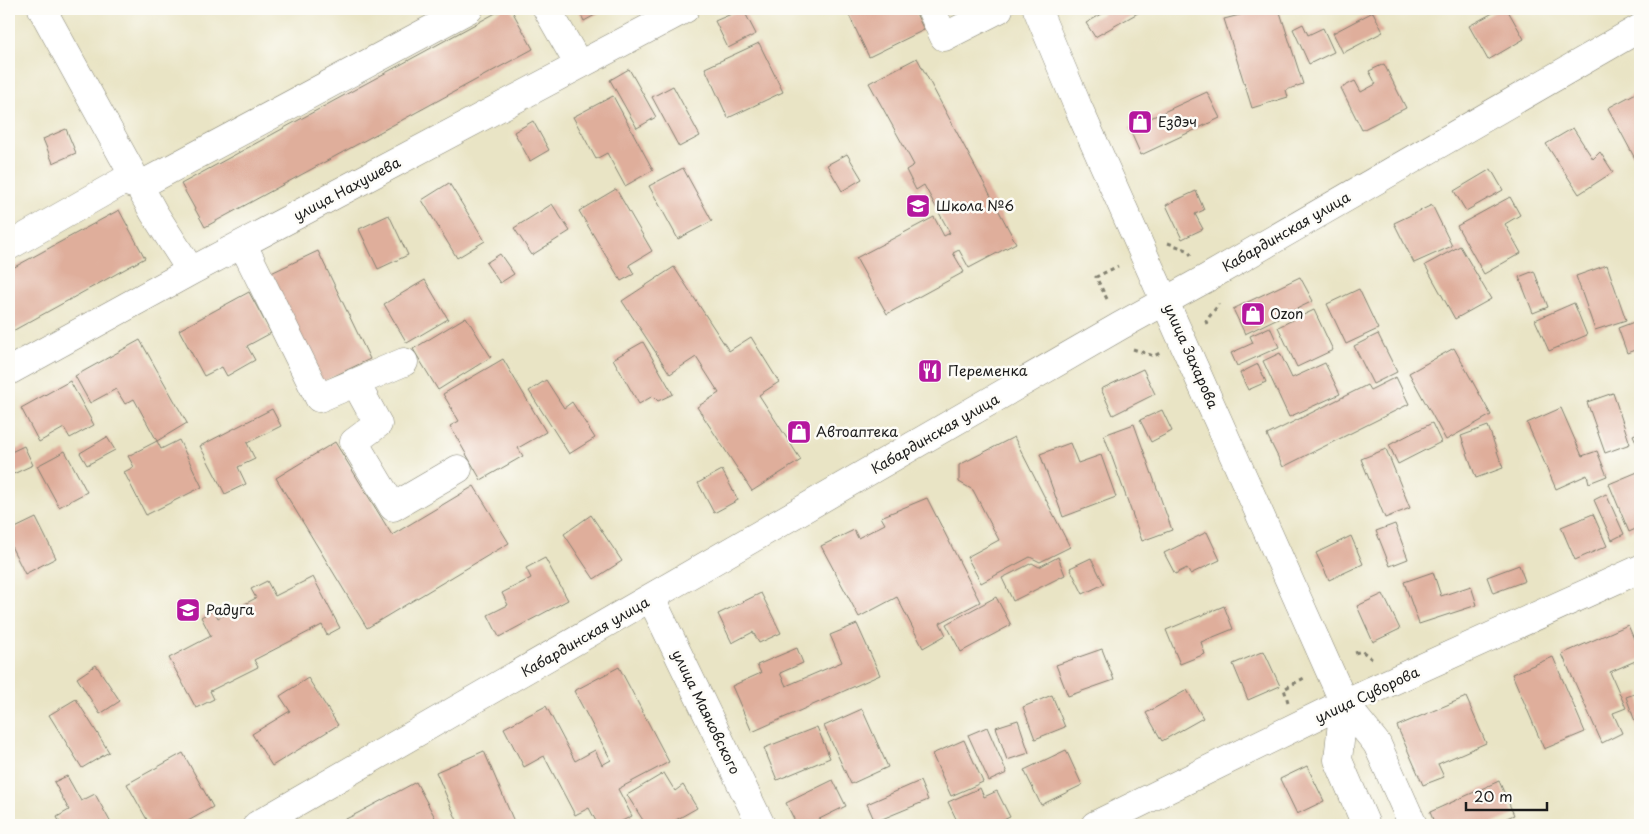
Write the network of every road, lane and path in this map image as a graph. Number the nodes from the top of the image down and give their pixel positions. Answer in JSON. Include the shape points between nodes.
{"nodes":[{"id":1,"x":42,"y":9,"type":"edge"},
{"id":2,"x":469,"y":9,"type":"edge"},
{"id":3,"x":547,"y":9,"type":"edge"},
{"id":4,"x":685,"y":9,"type":"edge"},
{"id":5,"x":931,"y":9,"type":"edge"},
{"id":6,"x":998,"y":9,"type":"edge"},
{"id":7,"x":1037,"y":9,"type":"edge"},
{"id":8,"x":1640,"y":28,"type":"edge"},
{"id":9,"x":579,"y":65,"type":"junction"},
{"id":10,"x":139,"y":186,"type":"junction"},
{"id":11,"x":1164,"y":243,"type":"dead end"},
{"id":12,"x":243,"y":245,"type":"junction"},
{"id":13,"x":9,"y":246,"type":"edge"},
{"id":14,"x":1191,"y":255,"type":"dead end"},
{"id":15,"x":1121,"y":264,"type":"dead end"},
{"id":16,"x":191,"y":271,"type":"junction"},
{"id":17,"x":1218,"y":296,"type":"dead end"},
{"id":18,"x":1107,"y":299,"type":"dead end"},
{"id":19,"x":1166,"y":301,"type":"junction"},
{"id":20,"x":1208,"y":330,"type":"dead end"},
{"id":21,"x":1131,"y":347,"type":"dead end"},
{"id":22,"x":1161,"y":353,"type":"dead end"},
{"id":23,"x":404,"y":362,"type":"dead end"},
{"id":24,"x":9,"y":371,"type":"edge"},
{"id":25,"x":355,"y":382,"type":"junction"},
{"id":26,"x":458,"y":469,"type":"dead end"},
{"id":27,"x":1640,"y":569,"type":"edge"},
{"id":28,"x":651,"y":598,"type":"junction"},
{"id":29,"x":1355,"y":653,"type":"dead end"},
{"id":30,"x":1377,"y":663,"type":"dead end"},
{"id":31,"x":1308,"y":676,"type":"dead end"},
{"id":32,"x":1344,"y":703,"type":"junction"},
{"id":33,"x":1290,"y":707,"type":"dead end"},
{"id":34,"x":257,"y":825,"type":"edge"},
{"id":35,"x":761,"y":825,"type":"edge"},
{"id":36,"x":1095,"y":825,"type":"edge"},
{"id":37,"x":1366,"y":825,"type":"edge"},
{"id":38,"x":1413,"y":825,"type":"edge"}],
"edges":[{"from":1,"to":10,"type":"street"},
{"from":2,"to":10,"type":"street"},
{"from":3,"to":9,"type":"street"},
{"from":4,"to":9,"type":"street","name":"улица Нахушева"},
{"from":5,"to":6,"type":"street","via":[[944,38]]},
{"from":7,"to":19,"type":"street","name":"улица Захарова"},
{"from":8,"to":19,"type":"street","name":"Кабардинская улица"},
{"from":9,"to":12,"type":"street","name":"улица Нахушева"},
{"from":10,"to":13,"type":"street","via":[[123,181]]},
{"from":10,"to":16,"type":"street"},
{"from":11,"to":14,"type":"path","via":[[1188,250]]},
{"from":12,"to":16,"type":"street","name":"улица Нахушева"},
{"from":12,"to":25,"type":"street","via":[[319,398]]},
{"from":15,"to":18,"type":"path","via":[[1096,277]]},
{"from":16,"to":24,"type":"street","name":"улица Нахушева"},
{"from":17,"to":20,"type":"path","via":[[1221,302],[1206,321]]},
{"from":19,"to":28,"type":"street","name":"Кабардинская улица"},
{"from":19,"to":32,"type":"street","name":"улица Захарова"},
{"from":21,"to":22,"type":"path","via":[[1136,352],[1154,356]]},
{"from":23,"to":25,"type":"street"},
{"from":25,"to":26,"type":"street","via":[[378,424],[354,442],[393,507]]},
{"from":27,"to":32,"type":"street","name":"улица Суворова"},
{"from":28,"to":34,"type":"street","name":"Кабардинская улица"},
{"from":28,"to":35,"type":"street","name":"улица Маяковского"},
{"from":29,"to":30,"type":"path","via":[[1362,650]]},
{"from":31,"to":33,"type":"path","via":[[1284,689]]},
{"from":32,"to":36,"type":"street","name":"улица Суворова"},
{"from":32,"to":37,"type":"street","name":"улица Захарова","via":[[1338,760]]},
{"from":32,"to":38,"type":"street","name":"улица Захарова","via":[[1377,744]]}]}
